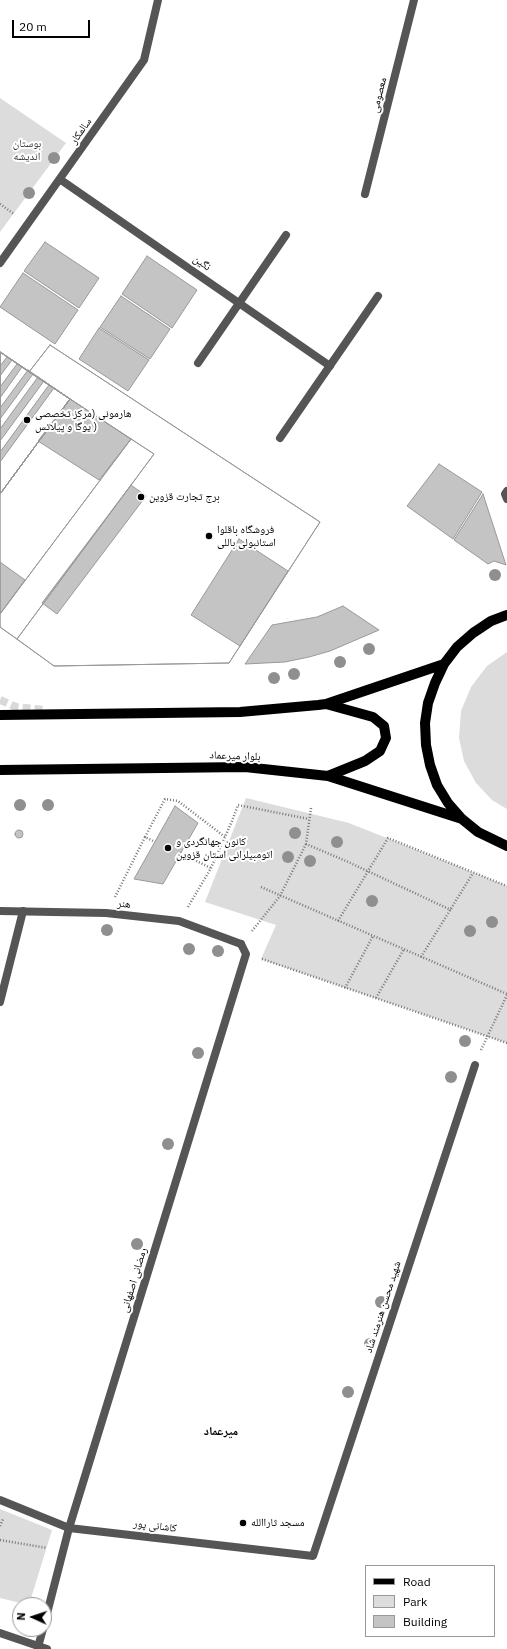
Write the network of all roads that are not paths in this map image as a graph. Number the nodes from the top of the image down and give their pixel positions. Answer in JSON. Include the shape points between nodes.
{"nodes":[{"id":1,"x":158,"y":0,"type":"edge"},
{"id":2,"x":414,"y":0,"type":"edge"},
{"id":3,"x":61,"y":180,"type":"junction"},
{"id":4,"x":365,"y":194,"type":"dead end"},
{"id":5,"x":286,"y":235,"type":"dead end"},
{"id":6,"x":0,"y":263,"type":"edge"},
{"id":7,"x":378,"y":296,"type":"dead end"},
{"id":8,"x":239,"y":302,"type":"junction"},
{"id":9,"x":198,"y":363,"type":"dead end"},
{"id":10,"x":330,"y":366,"type":"junction"},
{"id":11,"x":280,"y":438,"type":"dead end"},
{"id":12,"x":507,"y":491,"type":"edge"},
{"id":13,"x":507,"y":499,"type":"edge"},
{"id":14,"x":507,"y":614,"type":"edge"},
{"id":15,"x":444,"y":664,"type":"junction"},
{"id":16,"x":326,"y":704,"type":"junction"},
{"id":17,"x":0,"y":715,"type":"edge"},
{"id":18,"x":0,"y":770,"type":"edge"},
{"id":19,"x":328,"y":776,"type":"junction"},
{"id":20,"x":462,"y":819,"type":"junction"},
{"id":21,"x":507,"y":846,"type":"edge"},
{"id":22,"x":0,"y":911,"type":"edge"},
{"id":23,"x":23,"y":911,"type":"junction"},
{"id":24,"x":246,"y":954,"type":"joint"},
{"id":25,"x":0,"y":1002,"type":"edge"},
{"id":26,"x":475,"y":1065,"type":"road end"},
{"id":27,"x":0,"y":1500,"type":"edge"},
{"id":28,"x":69,"y":1528,"type":"junction"},
{"id":29,"x":313,"y":1556,"type":"joint"},
{"id":30,"x":51,"y":1597,"type":"edge"},
{"id":31,"x":0,"y":1633,"type":"edge"},
{"id":32,"x":41,"y":1637,"type":"edge"},
{"id":33,"x":38,"y":1647,"type":"junction"},
{"id":34,"x":47,"y":1649,"type":"edge"}],
"edges":[{"from":1,"to":3,"type":"street","name":"سالمکار","via":[[144,60]]},
{"from":2,"to":4,"type":"street","name":"معصومی"},
{"from":3,"to":6,"type":"street","name":"سالمکار"},
{"from":3,"to":8,"type":"street","name":"نگین"},
{"from":5,"to":8,"type":"street"},
{"from":7,"to":10,"type":"street"},
{"from":8,"to":9,"type":"street"},
{"from":8,"to":10,"type":"street","name":"نگین"},
{"from":10,"to":11,"type":"street"},
{"from":12,"to":13,"type":"street"},
{"from":14,"to":15,"type":"main road","via":[[473,633],[457,647]]},
{"from":15,"to":16,"type":"main road"},
{"from":15,"to":20,"type":"main road","via":[[428,703],[426,745],[438,785],[448,803]]},
{"from":16,"to":17,"type":"main road","via":[[240,712]]},
{"from":16,"to":19,"type":"main road","via":[[373,716],[384,726],[386,738],[380,751],[366,761]]},
{"from":18,"to":19,"type":"main road","name":"بلوار میرعماد","via":[[245,767]]},
{"from":19,"to":20,"type":"main road","name":"بلوار میرعماد"},
{"from":20,"to":21,"type":"main road","via":[[478,832]]},
{"from":22,"to":23,"type":"street","name":"هنر"},
{"from":23,"to":24,"type":"street","name":"هنر","via":[[106,913],[179,921],[242,944]]},
{"from":23,"to":25,"type":"street"},
{"from":24,"to":28,"type":"street","name":"رمضانی اصفهانی"},
{"from":26,"to":29,"type":"street","name":"شهید محسن هنرمند شاد"},
{"from":27,"to":28,"type":"street","name":"کاشانی پور"},
{"from":28,"to":29,"type":"street","name":"کاشانی پور"},
{"from":28,"to":30,"type":"street","name":"رمضانی اصفهانی"},
{"from":31,"to":33,"type":"street"},
{"from":32,"to":33,"type":"street"},
{"from":33,"to":34,"type":"street"}]}
